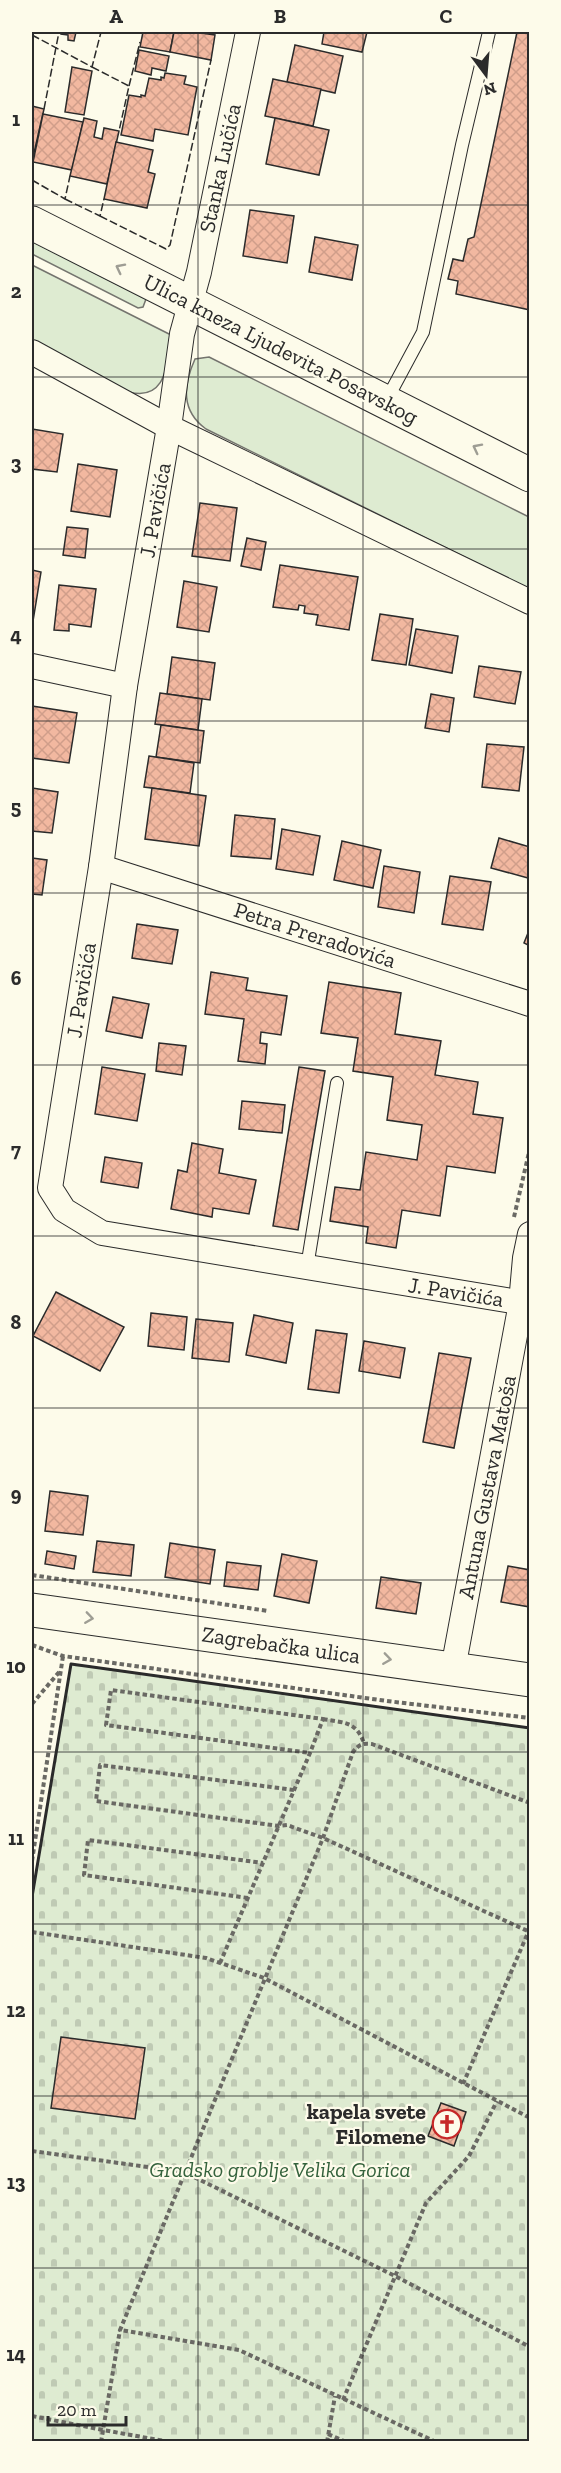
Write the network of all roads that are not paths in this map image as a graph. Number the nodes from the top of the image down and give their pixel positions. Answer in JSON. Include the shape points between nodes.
{"nodes":[{"id":1,"x":248,"y":32,"type":"edge"},
{"id":2,"x":489,"y":32,"type":"edge"},
{"id":3,"x":32,"y":223,"type":"edge"},
{"id":4,"x":191,"y":303,"type":"junction"},
{"id":5,"x":32,"y":352,"type":"edge"},
{"id":6,"x":386,"y":402,"type":"junction"},
{"id":7,"x":169,"y":426,"type":"junction"},
{"id":8,"x":530,"y":475,"type":"edge"},
{"id":9,"x":530,"y":602,"type":"edge"},
{"id":10,"x":32,"y":666,"type":"edge"},
{"id":11,"x":125,"y":686,"type":"junction"},
{"id":12,"x":101,"y":867,"type":"junction"},
{"id":13,"x":530,"y":1004,"type":"edge"},
{"id":14,"x":338,"y":1083,"type":"dead end"},
{"id":15,"x":530,"y":1234,"type":"edge"},
{"id":16,"x":307,"y":1267,"type":"junction"},
{"id":17,"x":525,"y":1304,"type":"edge"},
{"id":18,"x":32,"y":1610,"type":"edge"},
{"id":19,"x":453,"y":1669,"type":"junction"},
{"id":20,"x":530,"y":1680,"type":"edge"}],
"edges":[{"from":1,"to":4,"type":"street","name":"Stanka Lučića"},
{"from":2,"to":6,"type":"lane","via":[[423,333]]},
{"from":4,"to":3,"type":"main road","name":"Ulica kneza Ljudevita Posavskog","one_way":true},
{"from":4,"to":6,"type":"main road","name":"Ulica kneza Ljudevita Posavskog"},
{"from":4,"to":7,"type":"street","name":"J. Pavičića","via":[[182,334]]},
{"from":5,"to":7,"type":"street"},
{"from":8,"to":6,"type":"main road","name":"Ulica kneza Ljudevita Posavskog","one_way":true},
{"from":7,"to":9,"type":"street"},
{"from":7,"to":11,"type":"street","name":"J. Pavičića"},
{"from":10,"to":11,"type":"street"},
{"from":11,"to":12,"type":"street","name":"J. Pavičića"},
{"from":12,"to":13,"type":"street","name":"Petra Preradovića"},
{"from":12,"to":16,"type":"street","name":"J. Pavičića","via":[[50,1188],[64,1209],[102,1233]]},
{"from":14,"to":16,"type":"lane"},
{"from":15,"to":17,"type":"street","name":"Antuna Gustava Matoša","via":[[525,1258]]},
{"from":16,"to":17,"type":"street","name":"J. Pavičića"},
{"from":17,"to":19,"type":"street","name":"Antuna Gustava Matoša"},
{"from":18,"to":19,"type":"main road","name":"Zagrebačka ulica","one_way":true},
{"from":19,"to":20,"type":"main road","name":"Zagrebačka ulica"}]}
